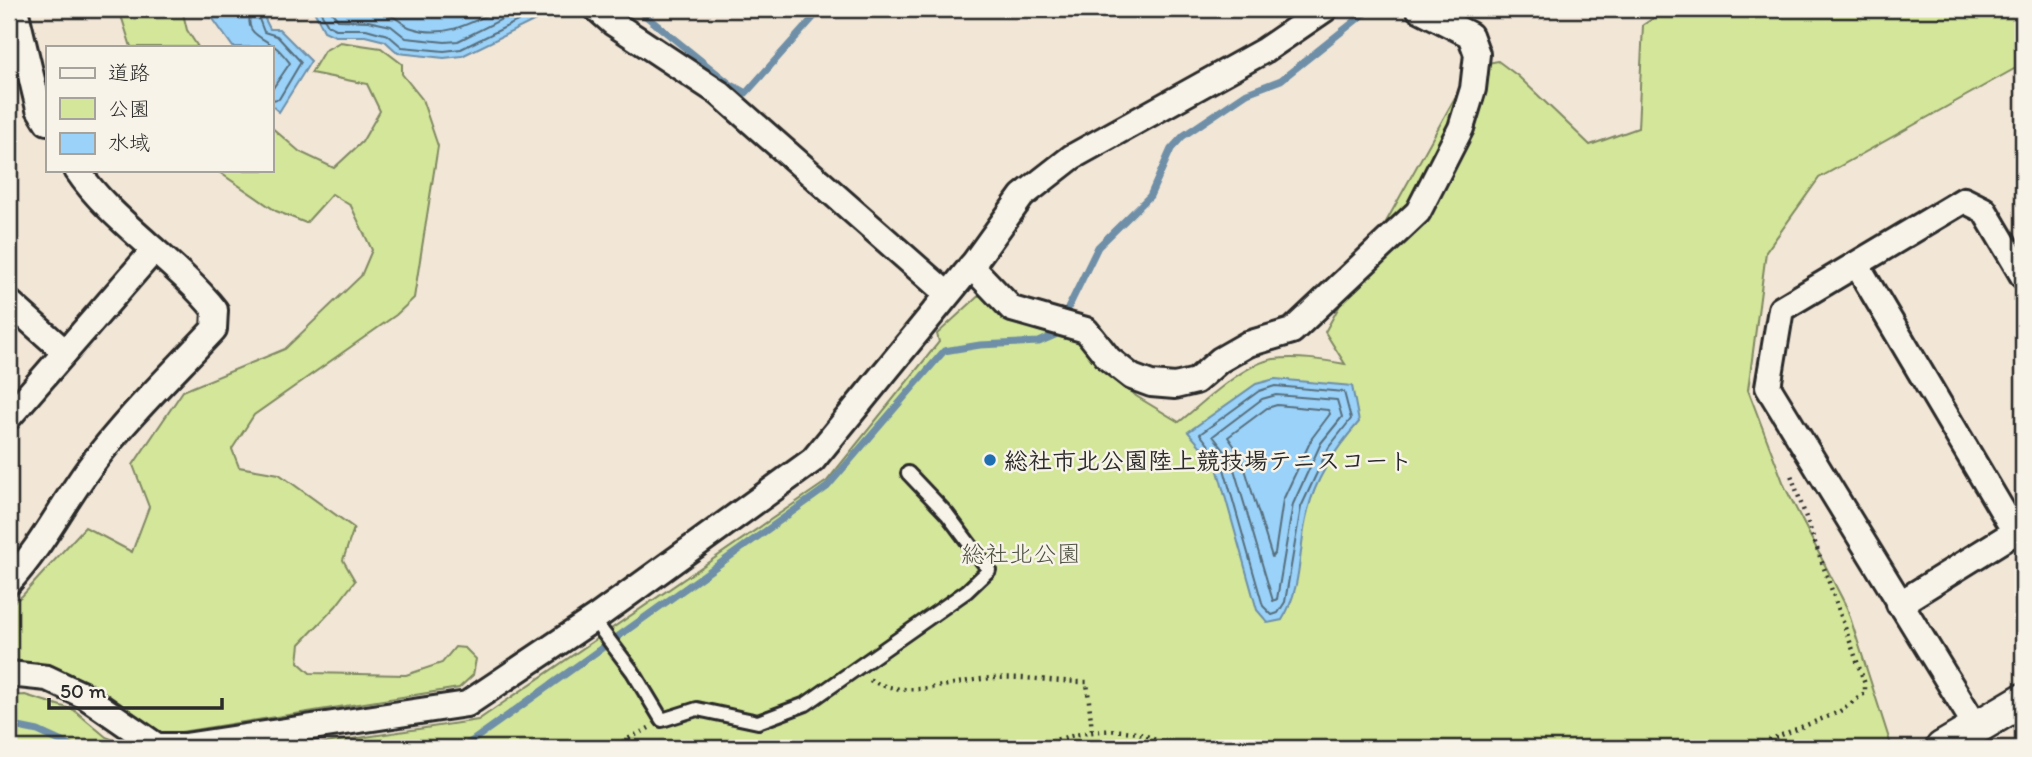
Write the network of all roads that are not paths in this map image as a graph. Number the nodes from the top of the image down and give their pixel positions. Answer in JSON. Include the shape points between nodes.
{"nodes":[{"id":1,"x":15,"y":9,"type":"edge"},
{"id":2,"x":597,"y":9,"type":"edge"},
{"id":3,"x":1419,"y":9,"type":"edge"},
{"id":4,"x":1318,"y":10,"type":"edge"},
{"id":5,"x":46,"y":120,"type":"edge"},
{"id":6,"x":79,"y":172,"type":"edge"},
{"id":7,"x":154,"y":250,"type":"junction"},
{"id":8,"x":1857,"y":265,"type":"junction"},
{"id":9,"x":971,"y":266,"type":"junction"},
{"id":10,"x":2023,"y":276,"type":"edge"},
{"id":11,"x":946,"y":293,"type":"junction"},
{"id":12,"x":9,"y":302,"type":"edge"},
{"id":13,"x":65,"y":352,"type":"junction"},
{"id":14,"x":9,"y":417,"type":"edge"},
{"id":15,"x":908,"y":473,"type":"dead end"},
{"id":16,"x":2019,"y":530,"type":"edge"},
{"id":17,"x":9,"y":582,"type":"edge"},
{"id":18,"x":1899,"y":604,"type":"junction"},
{"id":19,"x":604,"y":634,"type":"junction"},
{"id":20,"x":9,"y":674,"type":"edge"},
{"id":21,"x":2023,"y":700,"type":"edge"},
{"id":22,"x":1977,"y":728,"type":"junction"},
{"id":23,"x":1942,"y":748,"type":"edge"}],
"edges":[{"from":1,"to":5,"type":"street","via":[[36,97]]},
{"from":2,"to":11,"type":"street","via":[[719,93]]},
{"from":3,"to":9,"type":"street","via":[[1470,35],[1477,54],[1461,128],[1418,212],[1292,331],[1248,344],[1196,381],[1175,386],[1132,377],[1109,359],[1086,330],[1012,309]]},
{"from":4,"to":9,"type":"street","via":[[1265,50],[1072,157],[1022,197]]},
{"from":6,"to":7,"type":"street"},
{"from":7,"to":13,"type":"street"},
{"from":7,"to":17,"type":"street","via":[[215,310],[214,329],[91,465],[50,531]]},
{"from":8,"to":10,"type":"street","via":[[1964,200],[1984,210]]},
{"from":8,"to":16,"type":"street"},
{"from":8,"to":18,"type":"street","via":[[1781,309],[1768,387]]},
{"from":9,"to":11,"type":"street"},
{"from":11,"to":19,"type":"street","via":[[813,460]]},
{"from":12,"to":13,"type":"street"},
{"from":13,"to":14,"type":"street"},
{"from":15,"to":19,"type":"lane","via":[[947,514],[989,570],[967,591],[806,704],[758,722],[696,709],[662,720]]},
{"from":16,"to":18,"type":"street"},
{"from":18,"to":22,"type":"street"},
{"from":19,"to":20,"type":"street","via":[[467,704],[185,746],[157,746],[85,696],[47,678]]},
{"from":21,"to":22,"type":"street"},
{"from":22,"to":23,"type":"street"}]}
